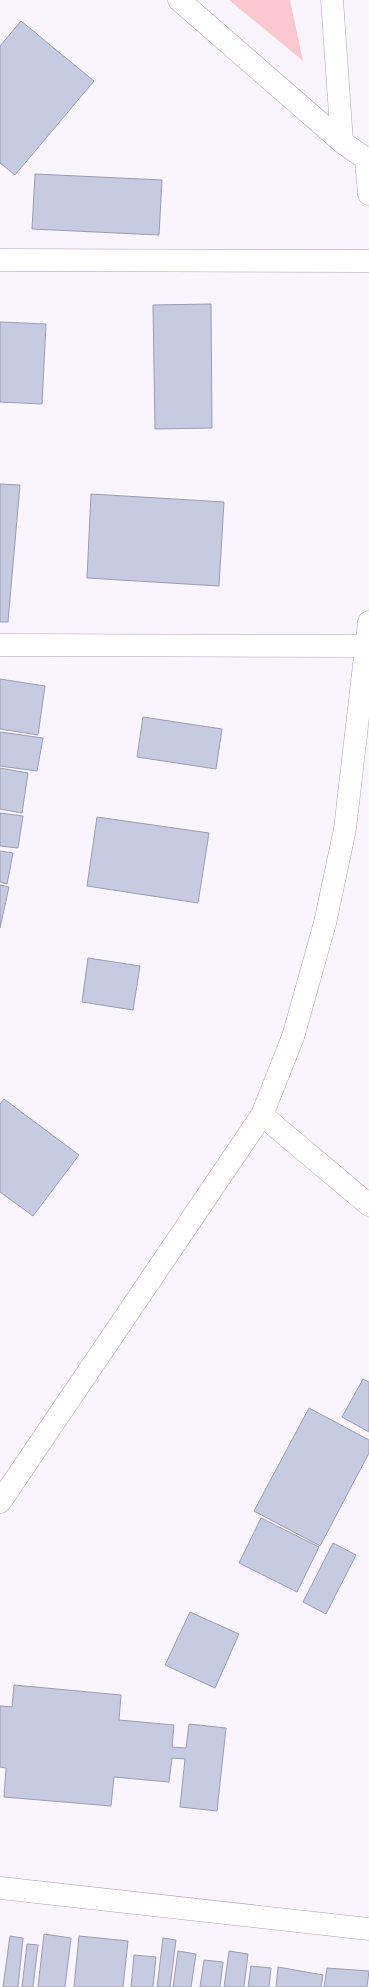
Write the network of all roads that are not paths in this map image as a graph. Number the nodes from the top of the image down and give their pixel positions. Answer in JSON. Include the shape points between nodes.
{"nodes":[{"id":1,"x":179,"y":0,"type":"edge"},
{"id":2,"x":332,"y":0,"type":"edge"},
{"id":3,"x":342,"y":142,"type":"junction"},
{"id":4,"x":368,"y":161,"type":"edge"},
{"id":5,"x":369,"y":194,"type":"edge"},
{"id":6,"x":0,"y":260,"type":"edge"},
{"id":7,"x":369,"y":261,"type":"edge"},
{"id":8,"x":369,"y":622,"type":"edge"},
{"id":9,"x":0,"y":644,"type":"edge"},
{"id":10,"x":368,"y":646,"type":"edge"},
{"id":11,"x":262,"y":1114,"type":"junction"},
{"id":12,"x":369,"y":1205,"type":"edge"},
{"id":13,"x":0,"y":1502,"type":"edge"},
{"id":14,"x":0,"y":1888,"type":"edge"},
{"id":15,"x":369,"y":1929,"type":"edge"}],
"edges":[{"from":1,"to":3,"type":"street"},
{"from":2,"to":3,"type":"street"},
{"from":3,"to":4,"type":"street"},
{"from":4,"to":5,"type":"street"},
{"from":6,"to":7,"type":"street"},
{"from":8,"to":10,"type":"street"},
{"from":9,"to":10,"type":"street"},
{"from":10,"to":11,"type":"street","via":[[346,829],[325,923],[293,1037]]},
{"from":11,"to":12,"type":"street"},
{"from":11,"to":13,"type":"street"},
{"from":14,"to":15,"type":"street"}]}
